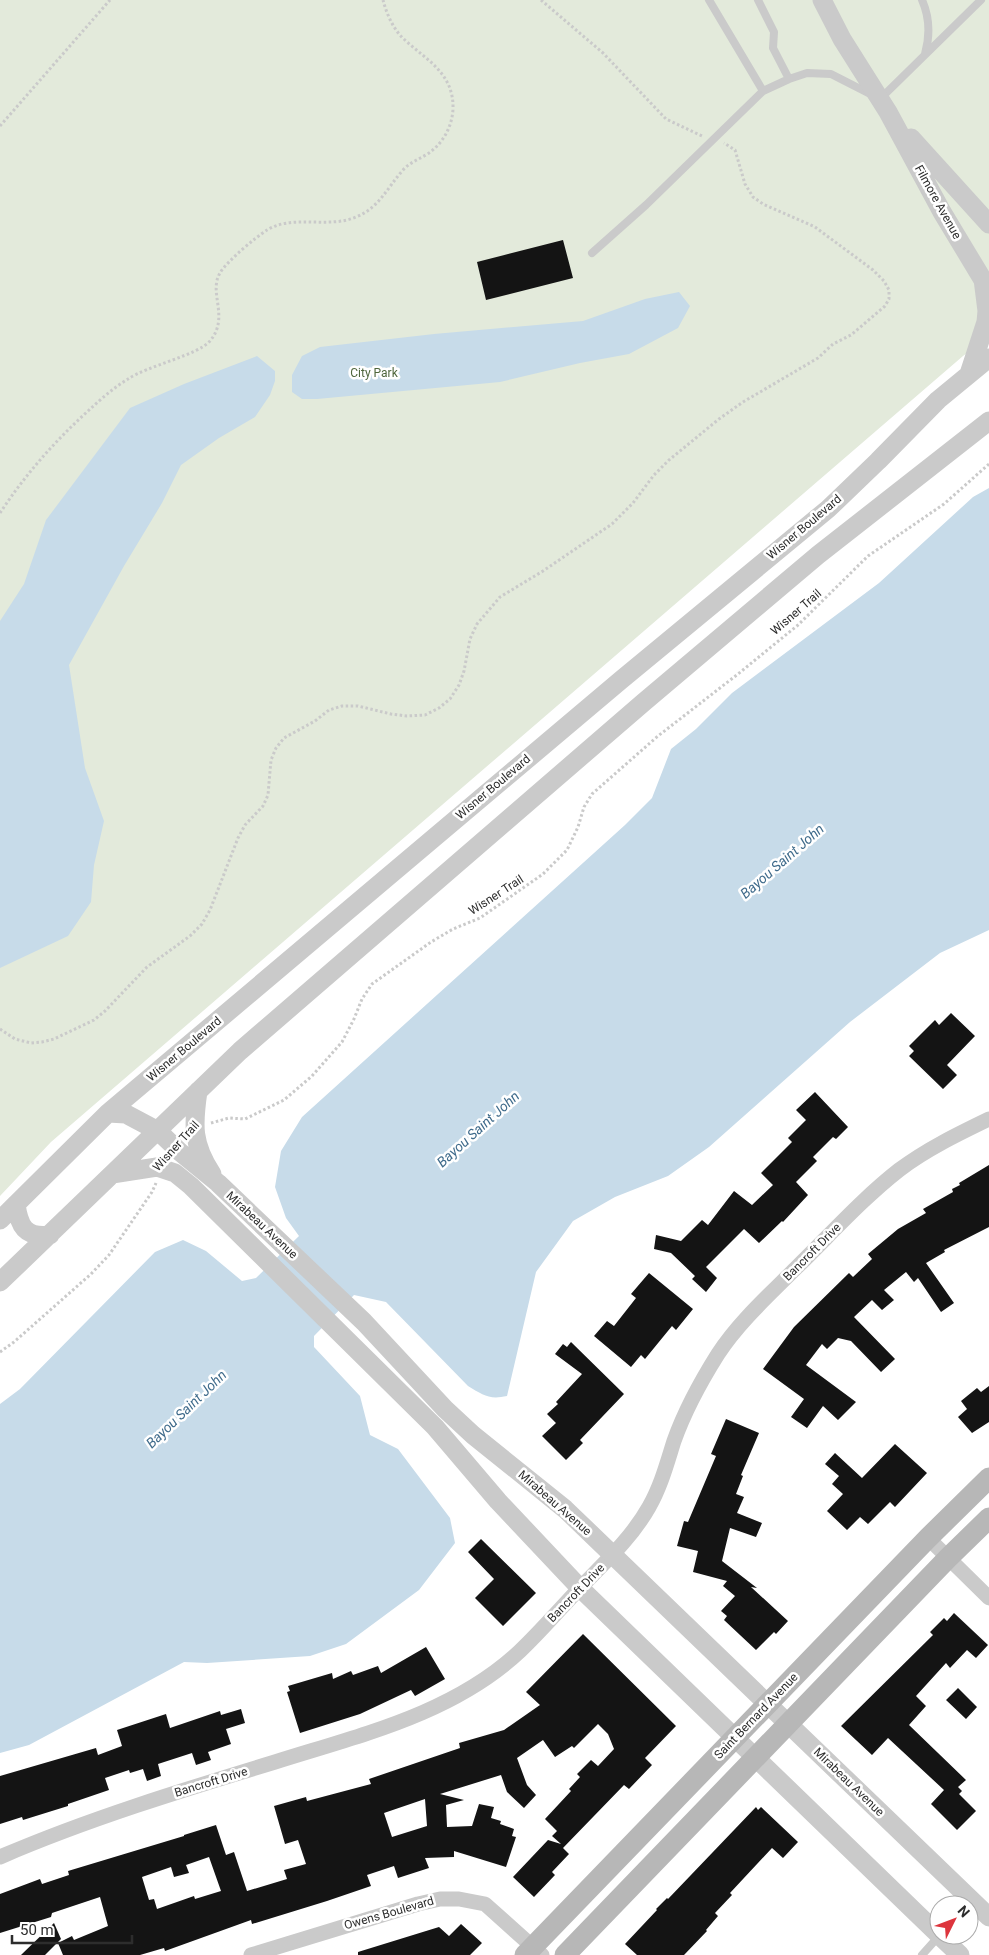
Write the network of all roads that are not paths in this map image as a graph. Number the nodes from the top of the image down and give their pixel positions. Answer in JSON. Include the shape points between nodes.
{"nodes":[{"id":1,"x":709,"y":0,"type":"edge"},
{"id":2,"x":758,"y":0,"type":"edge"},
{"id":3,"x":822,"y":0,"type":"edge"},
{"id":4,"x":922,"y":0,"type":"edge"},
{"id":5,"x":981,"y":0,"type":"edge"},
{"id":6,"x":925,"y":55,"type":"junction"},
{"id":7,"x":789,"y":79,"type":"junction"},
{"id":8,"x":763,"y":91,"type":"junction"},
{"id":9,"x":884,"y":106,"type":"junction"},
{"id":10,"x":989,"y":224,"type":"edge"},
{"id":11,"x":592,"y":253,"type":"dead end"},
{"id":12,"x":986,"y":285,"type":"edge"},
{"id":13,"x":989,"y":358,"type":"edge"},
{"id":14,"x":969,"y":374,"type":"junction"},
{"id":15,"x":989,"y":421,"type":"edge"},
{"id":16,"x":198,"y":1091,"type":"junction"},
{"id":17,"x":108,"y":1113,"type":"junction"},
{"id":18,"x":989,"y":1119,"type":"edge"},
{"id":19,"x":158,"y":1131,"type":"junction"},
{"id":20,"x":112,"y":1174,"type":"junction"},
{"id":21,"x":218,"y":1183,"type":"junction"},
{"id":22,"x":16,"y":1204,"type":"junction"},
{"id":23,"x":0,"y":1220,"type":"edge"},
{"id":24,"x":50,"y":1234,"type":"junction"},
{"id":25,"x":0,"y":1282,"type":"edge"},
{"id":26,"x":989,"y":1478,"type":"edge"},
{"id":27,"x":989,"y":1518,"type":"edge"},
{"id":28,"x":928,"y":1538,"type":"junction"},
{"id":29,"x":613,"y":1554,"type":"junction"},
{"id":30,"x":948,"y":1558,"type":"junction"},
{"id":31,"x":580,"y":1588,"type":"junction"},
{"id":32,"x":989,"y":1598,"type":"edge"},
{"id":33,"x":767,"y":1704,"type":"junction"},
{"id":34,"x":788,"y":1724,"type":"junction"},
{"id":35,"x":735,"y":1738,"type":"junction"},
{"id":36,"x":756,"y":1758,"type":"junction"},
{"id":37,"x":0,"y":1857,"type":"edge"},
{"id":38,"x":962,"y":1895,"type":"edge"},
{"id":39,"x":929,"y":1924,"type":"edge"},
{"id":40,"x":931,"y":1945,"type":"edge"},
{"id":41,"x":950,"y":1945,"type":"edge"},
{"id":42,"x":533,"y":1952,"type":"edge"},
{"id":43,"x":251,"y":1955,"type":"edge"},
{"id":44,"x":565,"y":1955,"type":"edge"},
{"id":45,"x":922,"y":1955,"type":"edge"},
{"id":46,"x":960,"y":1955,"type":"edge"}],
"edges":[{"from":1,"to":8,"type":"lane"},
{"from":2,"to":7,"type":"lane","via":[[774,32],[773,48]]},
{"from":3,"to":9,"type":"street","name":"Filmore Avenue"},
{"from":4,"to":6,"type":"lane","via":[[928,18]]},
{"from":5,"to":6,"type":"lane"},
{"from":6,"to":9,"type":"lane"},
{"from":7,"to":8,"type":"lane"},
{"from":7,"to":9,"type":"lane","via":[[807,73],[831,74]]},
{"from":8,"to":11,"type":"lane"},
{"from":9,"to":10,"type":"street","name":"Filmore Avenue"},
{"from":9,"to":12,"type":"street","name":"Filmore Avenue"},
{"from":12,"to":14,"type":"street","via":[[985,328]]},
{"from":13,"to":14,"type":"street","name":"Wisner Boulevard"},
{"from":14,"to":17,"type":"street","name":"Wisner Boulevard","via":[[938,400],[828,508]]},
{"from":15,"to":16,"type":"street","via":[[818,555],[651,696],[240,1051]]},
{"from":16,"to":19,"type":"street"},
{"from":16,"to":21,"type":"street","via":[[195,1135],[202,1159]]},
{"from":17,"to":19,"type":"street","name":"Mirabeau Avenue","via":[[126,1114]]},
{"from":17,"to":22,"type":"street","name":"Wisner Boulevard"},
{"from":18,"to":29,"type":"street","name":"Bancroft Drive","via":[[933,1147],[900,1169],[864,1200],[744,1322],[720,1352],[696,1392],[651,1505]]},
{"from":19,"to":20,"type":"street"},
{"from":19,"to":21,"type":"street","name":"Mirabeau Avenue"},
{"from":20,"to":24,"type":"street"},
{"from":20,"to":31,"type":"street","name":"Mirabeau Avenue","via":[[145,1168],[164,1169],[191,1186],[435,1427],[510,1515]]},
{"from":21,"to":29,"type":"street","name":"Mirabeau Avenue","via":[[364,1322],[473,1435],[565,1509]]},
{"from":22,"to":23,"type":"street","name":"Wisner Boulevard"},
{"from":22,"to":24,"type":"street","via":[[18,1222],[24,1228],[31,1234]]},
{"from":24,"to":25,"type":"street"},
{"from":26,"to":28,"type":"main road","name":"Saint Bernard Avenue"},
{"from":27,"to":30,"type":"main road"},
{"from":28,"to":30,"type":"street"},
{"from":28,"to":33,"type":"main road","name":"Saint Bernard Avenue"},
{"from":29,"to":31,"type":"street","name":"Bancroft Drive"},
{"from":29,"to":33,"type":"street","name":"Mirabeau Avenue"},
{"from":30,"to":32,"type":"street"},
{"from":30,"to":34,"type":"main road"},
{"from":31,"to":35,"type":"street","name":"Mirabeau Avenue"},
{"from":31,"to":37,"type":"street","name":"Bancroft Drive","via":[[520,1651],[491,1676],[425,1712],[167,1796]]},
{"from":33,"to":34,"type":"street","name":"Mirabeau Avenue"},
{"from":33,"to":35,"type":"main road","name":"Saint Bernard Avenue"},
{"from":34,"to":36,"type":"main road"},
{"from":34,"to":38,"type":"street","name":"Mirabeau Avenue"},
{"from":35,"to":36,"type":"street","name":"Mirabeau Avenue"},
{"from":35,"to":42,"type":"main road","name":"Saint Bernard Avenue"},
{"from":36,"to":39,"type":"street","name":"Mirabeau Avenue"},
{"from":36,"to":44,"type":"main road"},
{"from":40,"to":45,"type":"lane"},
{"from":41,"to":46,"type":"street","name":"Mirabeau Avenue"},
{"from":42,"to":43,"type":"street","name":"Owens Boulevard","via":[[484,1904],[440,1899]]}]}
